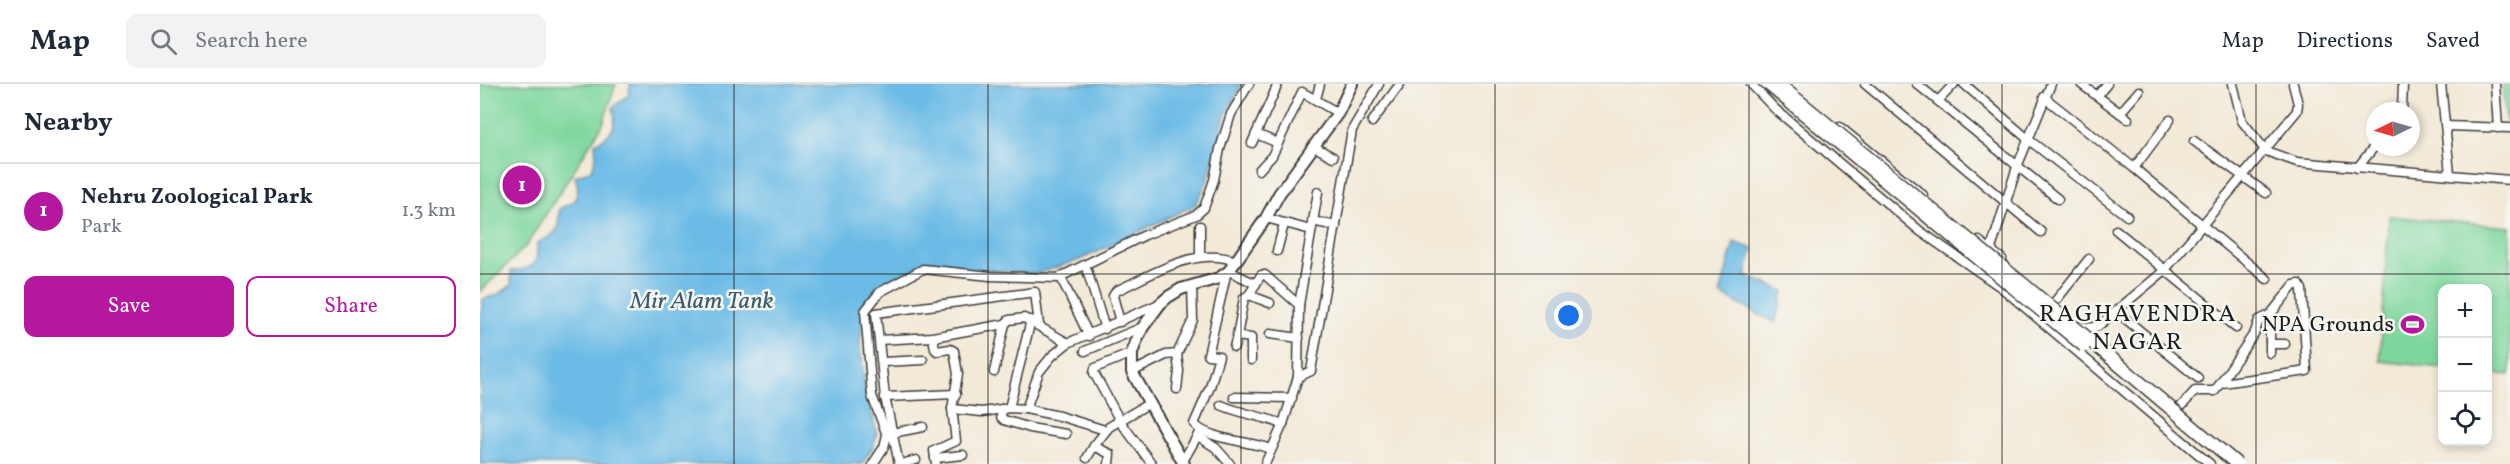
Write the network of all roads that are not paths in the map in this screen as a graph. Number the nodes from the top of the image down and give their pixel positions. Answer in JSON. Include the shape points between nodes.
{"nodes":[{"id":1,"x":1249,"y":84,"type":"edge"},
{"id":2,"x":1278,"y":84,"type":"edge"},
{"id":3,"x":1320,"y":84,"type":"edge"},
{"id":4,"x":1352,"y":84,"type":"edge"},
{"id":5,"x":1379,"y":84,"type":"edge"},
{"id":6,"x":1400,"y":84,"type":"edge"},
{"id":7,"x":1751,"y":84,"type":"edge"},
{"id":8,"x":1768,"y":84,"type":"edge"},
{"id":9,"x":1778,"y":84,"type":"edge"},
{"id":10,"x":1786,"y":84,"type":"edge"},
{"id":11,"x":1865,"y":84,"type":"edge"},
{"id":12,"x":1917,"y":84,"type":"edge"},
{"id":13,"x":1964,"y":84,"type":"edge"},
{"id":14,"x":2051,"y":84,"type":"edge"},
{"id":15,"x":2081,"y":84,"type":"edge"},
{"id":16,"x":2107,"y":84,"type":"edge"},
{"id":17,"x":2234,"y":84,"type":"edge"},
{"id":18,"x":2293,"y":84,"type":"edge"},
{"id":19,"x":2403,"y":84,"type":"edge"},
{"id":20,"x":2441,"y":84,"type":"edge"},
{"id":21,"x":2496,"y":84,"type":"edge"},
{"id":22,"x":1952,"y":85,"type":"edge"},
{"id":23,"x":2139,"y":91,"type":"dead end"},
{"id":24,"x":2097,"y":96,"type":"junction"},
{"id":25,"x":2044,"y":97,"type":"junction"},
{"id":26,"x":1316,"y":99,"type":"junction"},
{"id":27,"x":1938,"y":101,"type":"junction"},
{"id":28,"x":2402,"y":102,"type":"edge"},
{"id":29,"x":1338,"y":113,"type":"junction"},
{"id":30,"x":2120,"y":113,"type":"junction"},
{"id":31,"x":2128,"y":119,"type":"dead end"},
{"id":32,"x":2170,"y":120,"type":"dead end"},
{"id":33,"x":1372,"y":122,"type":"dead end"},
{"id":34,"x":2446,"y":126,"type":"junction"},
{"id":35,"x":2498,"y":128,"type":"junction"},
{"id":36,"x":2510,"y":128,"type":"edge"},
{"id":37,"x":1256,"y":134,"type":"junction"},
{"id":38,"x":2029,"y":140,"type":"junction"},
{"id":39,"x":2194,"y":141,"type":"dead end"},
{"id":40,"x":1252,"y":143,"type":"dead end"},
{"id":41,"x":1278,"y":143,"type":"junction"},
{"id":42,"x":1313,"y":146,"type":"junction"},
{"id":43,"x":2266,"y":150,"type":"junction"},
{"id":44,"x":2367,"y":156,"type":"edge"},
{"id":45,"x":1334,"y":158,"type":"dead end"},
{"id":46,"x":2017,"y":167,"type":"junction"},
{"id":47,"x":2134,"y":168,"type":"junction"},
{"id":48,"x":2357,"y":168,"type":"junction"},
{"id":49,"x":1259,"y":170,"type":"dead end"},
{"id":50,"x":2450,"y":174,"type":"junction"},
{"id":51,"x":2244,"y":177,"type":"junction"},
{"id":52,"x":2510,"y":180,"type":"edge"},
{"id":53,"x":1318,"y":192,"type":"dead end"},
{"id":54,"x":2266,"y":193,"type":"dead end"},
{"id":55,"x":2058,"y":199,"type":"dead end"},
{"id":56,"x":2006,"y":201,"type":"junction"},
{"id":57,"x":2127,"y":216,"type":"dead end"},
{"id":58,"x":1266,"y":218,"type":"junction"},
{"id":59,"x":1284,"y":224,"type":"junction"},
{"id":60,"x":1200,"y":226,"type":"dead end"},
{"id":61,"x":1311,"y":226,"type":"junction"},
{"id":62,"x":1336,"y":226,"type":"junction"},
{"id":63,"x":2204,"y":226,"type":"junction"},
{"id":64,"x":2116,"y":230,"type":"dead end"},
{"id":65,"x":2041,"y":232,"type":"dead end"},
{"id":66,"x":1990,"y":250,"type":"junction"},
{"id":67,"x":1277,"y":251,"type":"dead end"},
{"id":68,"x":1200,"y":257,"type":"junction"},
{"id":69,"x":2089,"y":259,"type":"dead end"},
{"id":70,"x":1236,"y":261,"type":"junction"},
{"id":71,"x":1087,"y":270,"type":"dead end"},
{"id":72,"x":2164,"y":271,"type":"junction"},
{"id":73,"x":1227,"y":273,"type":"junction"},
{"id":74,"x":1981,"y":274,"type":"junction"},
{"id":75,"x":2267,"y":279,"type":"dead end"},
{"id":76,"x":1063,"y":282,"type":"dead end"},
{"id":77,"x":1256,"y":284,"type":"junction"},
{"id":78,"x":1192,"y":285,"type":"junction"},
{"id":79,"x":1249,"y":295,"type":"junction"},
{"id":80,"x":1270,"y":303,"type":"dead end"},
{"id":81,"x":1160,"y":304,"type":"junction"},
{"id":82,"x":2053,"y":304,"type":"junction"},
{"id":83,"x":1299,"y":305,"type":"junction"},
{"id":84,"x":2117,"y":312,"type":"junction"},
{"id":85,"x":2270,"y":315,"type":"junction"},
{"id":86,"x":1035,"y":322,"type":"junction"},
{"id":87,"x":1120,"y":322,"type":"junction"},
{"id":88,"x":1005,"y":324,"type":"junction"},
{"id":89,"x":2080,"y":326,"type":"junction"},
{"id":90,"x":1143,"y":327,"type":"junction"},
{"id":91,"x":2236,"y":328,"type":"dead end"},
{"id":92,"x":1105,"y":329,"type":"junction"},
{"id":93,"x":1270,"y":334,"type":"dead end"},
{"id":94,"x":1089,"y":336,"type":"junction"},
{"id":95,"x":1237,"y":336,"type":"junction"},
{"id":96,"x":933,"y":337,"type":"junction"},
{"id":97,"x":1299,"y":338,"type":"junction"},
{"id":98,"x":879,"y":340,"type":"junction"},
{"id":99,"x":2270,"y":341,"type":"junction"},
{"id":100,"x":2066,"y":342,"type":"junction"},
{"id":101,"x":1068,"y":343,"type":"junction"},
{"id":102,"x":2285,"y":344,"type":"dead end"},
{"id":103,"x":1234,"y":347,"type":"dead end"},
{"id":104,"x":1085,"y":351,"type":"dead end"},
{"id":105,"x":1132,"y":353,"type":"junction"},
{"id":106,"x":2270,"y":353,"type":"dead end"},
{"id":107,"x":1177,"y":354,"type":"junction"},
{"id":108,"x":923,"y":360,"type":"dead end"},
{"id":109,"x":1251,"y":360,"type":"dead end"},
{"id":110,"x":883,"y":362,"type":"junction"},
{"id":111,"x":994,"y":372,"type":"dead end"},
{"id":112,"x":1132,"y":372,"type":"junction"},
{"id":113,"x":1298,"y":376,"type":"junction"},
{"id":114,"x":2198,"y":378,"type":"dead end"},
{"id":115,"x":2146,"y":383,"type":"junction"},
{"id":116,"x":2222,"y":383,"type":"junction"},
{"id":117,"x":1016,"y":389,"type":"junction"},
{"id":118,"x":1177,"y":389,"type":"dead end"},
{"id":119,"x":1030,"y":392,"type":"junction"},
{"id":120,"x":956,"y":394,"type":"junction"},
{"id":121,"x":885,"y":397,"type":"junction"},
{"id":122,"x":1234,"y":397,"type":"dead end"},
{"id":123,"x":1292,"y":398,"type":"junction"},
{"id":124,"x":2133,"y":399,"type":"junction"},
{"id":125,"x":1148,"y":404,"type":"junction"},
{"id":126,"x":1221,"y":405,"type":"dead end"},
{"id":127,"x":952,"y":409,"type":"junction"},
{"id":128,"x":1005,"y":409,"type":"junction"},
{"id":129,"x":1026,"y":410,"type":"junction"},
{"id":130,"x":2180,"y":412,"type":"junction"},
{"id":131,"x":1120,"y":421,"type":"junction"},
{"id":132,"x":1283,"y":424,"type":"junction"},
{"id":133,"x":923,"y":427,"type":"dead end"},
{"id":134,"x":2167,"y":429,"type":"junction"},
{"id":135,"x":1105,"y":430,"type":"junction"},
{"id":136,"x":1199,"y":432,"type":"junction"},
{"id":137,"x":892,"y":433,"type":"junction"},
{"id":138,"x":1066,"y":434,"type":"dead end"},
{"id":139,"x":1094,"y":446,"type":"junction"},
{"id":140,"x":1271,"y":449,"type":"junction"},
{"id":141,"x":963,"y":455,"type":"dead end"},
{"id":142,"x":1087,"y":458,"type":"dead end"},
{"id":143,"x":916,"y":460,"type":"dead end"},
{"id":144,"x":936,"y":461,"type":"edge"},
{"id":145,"x":1183,"y":463,"type":"edge"},
{"id":146,"x":873,"y":464,"type":"edge"},
{"id":147,"x":900,"y":464,"type":"edge"},
{"id":148,"x":1109,"y":464,"type":"edge"},
{"id":149,"x":1152,"y":464,"type":"edge"},
{"id":150,"x":1230,"y":464,"type":"edge"},
{"id":151,"x":1265,"y":464,"type":"edge"},
{"id":152,"x":2210,"y":464,"type":"edge"},
{"id":153,"x":2226,"y":464,"type":"edge"},
{"id":154,"x":2237,"y":464,"type":"edge"},
{"id":155,"x":2245,"y":464,"type":"edge"}],
"edges":[{"from":1,"to":146,"type":"street","via":[[1231,114],[1214,180],[1204,208],[1196,215],[1058,278],[923,269],[880,292],[865,310],[872,396],[887,435]]},
{"from":2,"to":37,"type":"street"},
{"from":3,"to":26,"type":"street"},
{"from":4,"to":29,"type":"main road"},
{"from":5,"to":62,"type":"street","via":[[1352,130]]},
{"from":6,"to":33,"type":"street"},
{"from":7,"to":74,"type":"street","via":[[1775,109],[1905,218]]},
{"from":8,"to":153,"type":"highway","bridge":true},
{"from":9,"to":154,"type":"highway","bridge":true},
{"from":10,"to":66,"type":"street"},
{"from":11,"to":56,"type":"street"},
{"from":12,"to":27,"type":"street"},
{"from":13,"to":38,"type":"street"},
{"from":14,"to":25,"type":"street"},
{"from":15,"to":24,"type":"street"},
{"from":16,"to":24,"type":"street"},
{"from":17,"to":43,"type":"street","via":[[2242,121]]},
{"from":18,"to":43,"type":"street","via":[[2297,111]]},
{"from":19,"to":28,"type":"street"},
{"from":20,"to":34,"type":"street"},
{"from":21,"to":35,"type":"street"},
{"from":22,"to":27,"type":"street"},
{"from":23,"to":30,"type":"street"},
{"from":24,"to":30,"type":"street"},
{"from":25,"to":38,"type":"street"},
{"from":25,"to":47,"type":"street"},
{"from":26,"to":29,"type":"street"},
{"from":26,"to":41,"type":"street","via":[[1305,92],[1300,94]]},
{"from":27,"to":46,"type":"street"},
{"from":29,"to":42,"type":"main road"},
{"from":30,"to":31,"type":"street"},
{"from":32,"to":47,"type":"street"},
{"from":34,"to":35,"type":"street"},
{"from":34,"to":50,"type":"street"},
{"from":35,"to":36,"type":"street"},
{"from":37,"to":40,"type":"street"},
{"from":37,"to":41,"type":"street"},
{"from":38,"to":46,"type":"street"},
{"from":38,"to":57,"type":"street"},
{"from":39,"to":51,"type":"street"},
{"from":41,"to":49,"type":"street"},
{"from":42,"to":45,"type":"street"},
{"from":42,"to":58,"type":"main road"},
{"from":43,"to":48,"type":"street","via":[[2304,164]]},
{"from":43,"to":51,"type":"street"},
{"from":44,"to":48,"type":"street"},
{"from":46,"to":55,"type":"street"},
{"from":46,"to":56,"type":"street"},
{"from":47,"to":63,"type":"street"},
{"from":48,"to":50,"type":"street"},
{"from":50,"to":52,"type":"street"},
{"from":51,"to":54,"type":"street"},
{"from":51,"to":63,"type":"street"},
{"from":53,"to":61,"type":"street"},
{"from":56,"to":65,"type":"street"},
{"from":56,"to":66,"type":"street"},
{"from":58,"to":59,"type":"street"},
{"from":58,"to":70,"type":"main road"},
{"from":59,"to":61,"type":"street"},
{"from":59,"to":67,"type":"street"},
{"from":60,"to":68,"type":"street"},
{"from":61,"to":62,"type":"street"},
{"from":61,"to":83,"type":"street"},
{"from":62,"to":113,"type":"street","via":[[1311,371]]},
{"from":63,"to":72,"type":"street"},
{"from":63,"to":75,"type":"street"},
{"from":64,"to":72,"type":"street"},
{"from":66,"to":74,"type":"street"},
{"from":66,"to":82,"type":"street"},
{"from":68,"to":70,"type":"street","via":[[1222,256]]},
{"from":68,"to":87,"type":"street","via":[[1113,293]]},
{"from":69,"to":82,"type":"street"},
{"from":70,"to":73,"type":"main road"},
{"from":71,"to":92,"type":"street"},
{"from":72,"to":84,"type":"street"},
{"from":72,"to":91,"type":"street"},
{"from":73,"to":77,"type":"street"},
{"from":73,"to":78,"type":"main road"},
{"from":73,"to":136,"type":"street","via":[[1208,355],[1219,356],[1194,422]]},
{"from":74,"to":100,"type":"street"},
{"from":76,"to":94,"type":"street"},
{"from":77,"to":79,"type":"street"},
{"from":77,"to":83,"type":"street","via":[[1264,275]]},
{"from":78,"to":81,"type":"main road"},
{"from":78,"to":107,"type":"street","via":[[1193,320]]},
{"from":79,"to":80,"type":"street"},
{"from":79,"to":95,"type":"street","via":[[1244,298]]},
{"from":81,"to":87,"type":"street"},
{"from":81,"to":90,"type":"main road"},
{"from":82,"to":89,"type":"street"},
{"from":83,"to":97,"type":"street"},
{"from":84,"to":89,"type":"street","via":[[2098,326]]},
{"from":84,"to":114,"type":"street"},
{"from":85,"to":99,"type":"street"},
{"from":85,"to":116,"type":"street","via":[[2259,320]]},
{"from":85,"to":116,"type":"street","via":[[2299,284],[2307,371]]},
{"from":86,"to":88,"type":"street","via":[[1015,318]]},
{"from":86,"to":98,"type":"street","via":[[1035,292],[876,313]]},
{"from":86,"to":101,"type":"street"},
{"from":86,"to":117,"type":"street"},
{"from":87,"to":92,"type":"street"},
{"from":88,"to":96,"type":"street"},
{"from":88,"to":111,"type":"street"},
{"from":89,"to":100,"type":"street"},
{"from":89,"to":115,"type":"street"},
{"from":90,"to":104,"type":"street"},
{"from":90,"to":105,"type":"main road"},
{"from":92,"to":94,"type":"street"},
{"from":93,"to":97,"type":"street"},
{"from":94,"to":101,"type":"street"},
{"from":95,"to":103,"type":"street"},
{"from":95,"to":109,"type":"street","via":[[1251,338]]},
{"from":96,"to":98,"type":"street"},
{"from":96,"to":120,"type":"street","via":[[937,351],[954,351]]},
{"from":97,"to":113,"type":"street"},
{"from":98,"to":110,"type":"street"},
{"from":99,"to":102,"type":"street"},
{"from":99,"to":106,"type":"street"},
{"from":100,"to":124,"type":"street"},
{"from":101,"to":119,"type":"street","via":[[1039,372]]},
{"from":105,"to":112,"type":"main road"},
{"from":105,"to":131,"type":"street","via":[[1094,371]]},
{"from":107,"to":112,"type":"street"},
{"from":107,"to":118,"type":"street"},
{"from":108,"to":110,"type":"street"},
{"from":110,"to":121,"type":"street"},
{"from":112,"to":125,"type":"main road"},
{"from":113,"to":123,"type":"street"},
{"from":115,"to":124,"type":"street"},
{"from":115,"to":130,"type":"street"},
{"from":116,"to":130,"type":"street","via":[[2212,393],[2195,391]]},
{"from":117,"to":119,"type":"street"},
{"from":117,"to":128,"type":"street"},
{"from":119,"to":129,"type":"street"},
{"from":120,"to":121,"type":"street"},
{"from":120,"to":127,"type":"street"},
{"from":121,"to":137,"type":"street"},
{"from":122,"to":123,"type":"street"},
{"from":123,"to":132,"type":"street"},
{"from":124,"to":134,"type":"street"},
{"from":125,"to":131,"type":"street"},
{"from":125,"to":145,"type":"main road"},
{"from":126,"to":132,"type":"street"},
{"from":127,"to":128,"type":"street"},
{"from":127,"to":144,"type":"street","via":[[956,441],[934,450]]},
{"from":128,"to":129,"type":"street"},
{"from":128,"to":138,"type":"street","via":[[1001,417],[1004,420]]},
{"from":129,"to":135,"type":"street"},
{"from":130,"to":134,"type":"street"},
{"from":130,"to":155,"type":"street"},
{"from":131,"to":135,"type":"street"},
{"from":131,"to":149,"type":"street"},
{"from":132,"to":140,"type":"street"},
{"from":133,"to":137,"type":"street"},
{"from":134,"to":152,"type":"street"},
{"from":135,"to":139,"type":"street"},
{"from":136,"to":140,"type":"street"},
{"from":136,"to":145,"type":"street"},
{"from":136,"to":150,"type":"street"},
{"from":137,"to":147,"type":"street"},
{"from":139,"to":142,"type":"street"},
{"from":139,"to":148,"type":"street","via":[[1110,454]]},
{"from":140,"to":151,"type":"street"},
{"from":141,"to":144,"type":"street"},
{"from":143,"to":147,"type":"street"}]}
